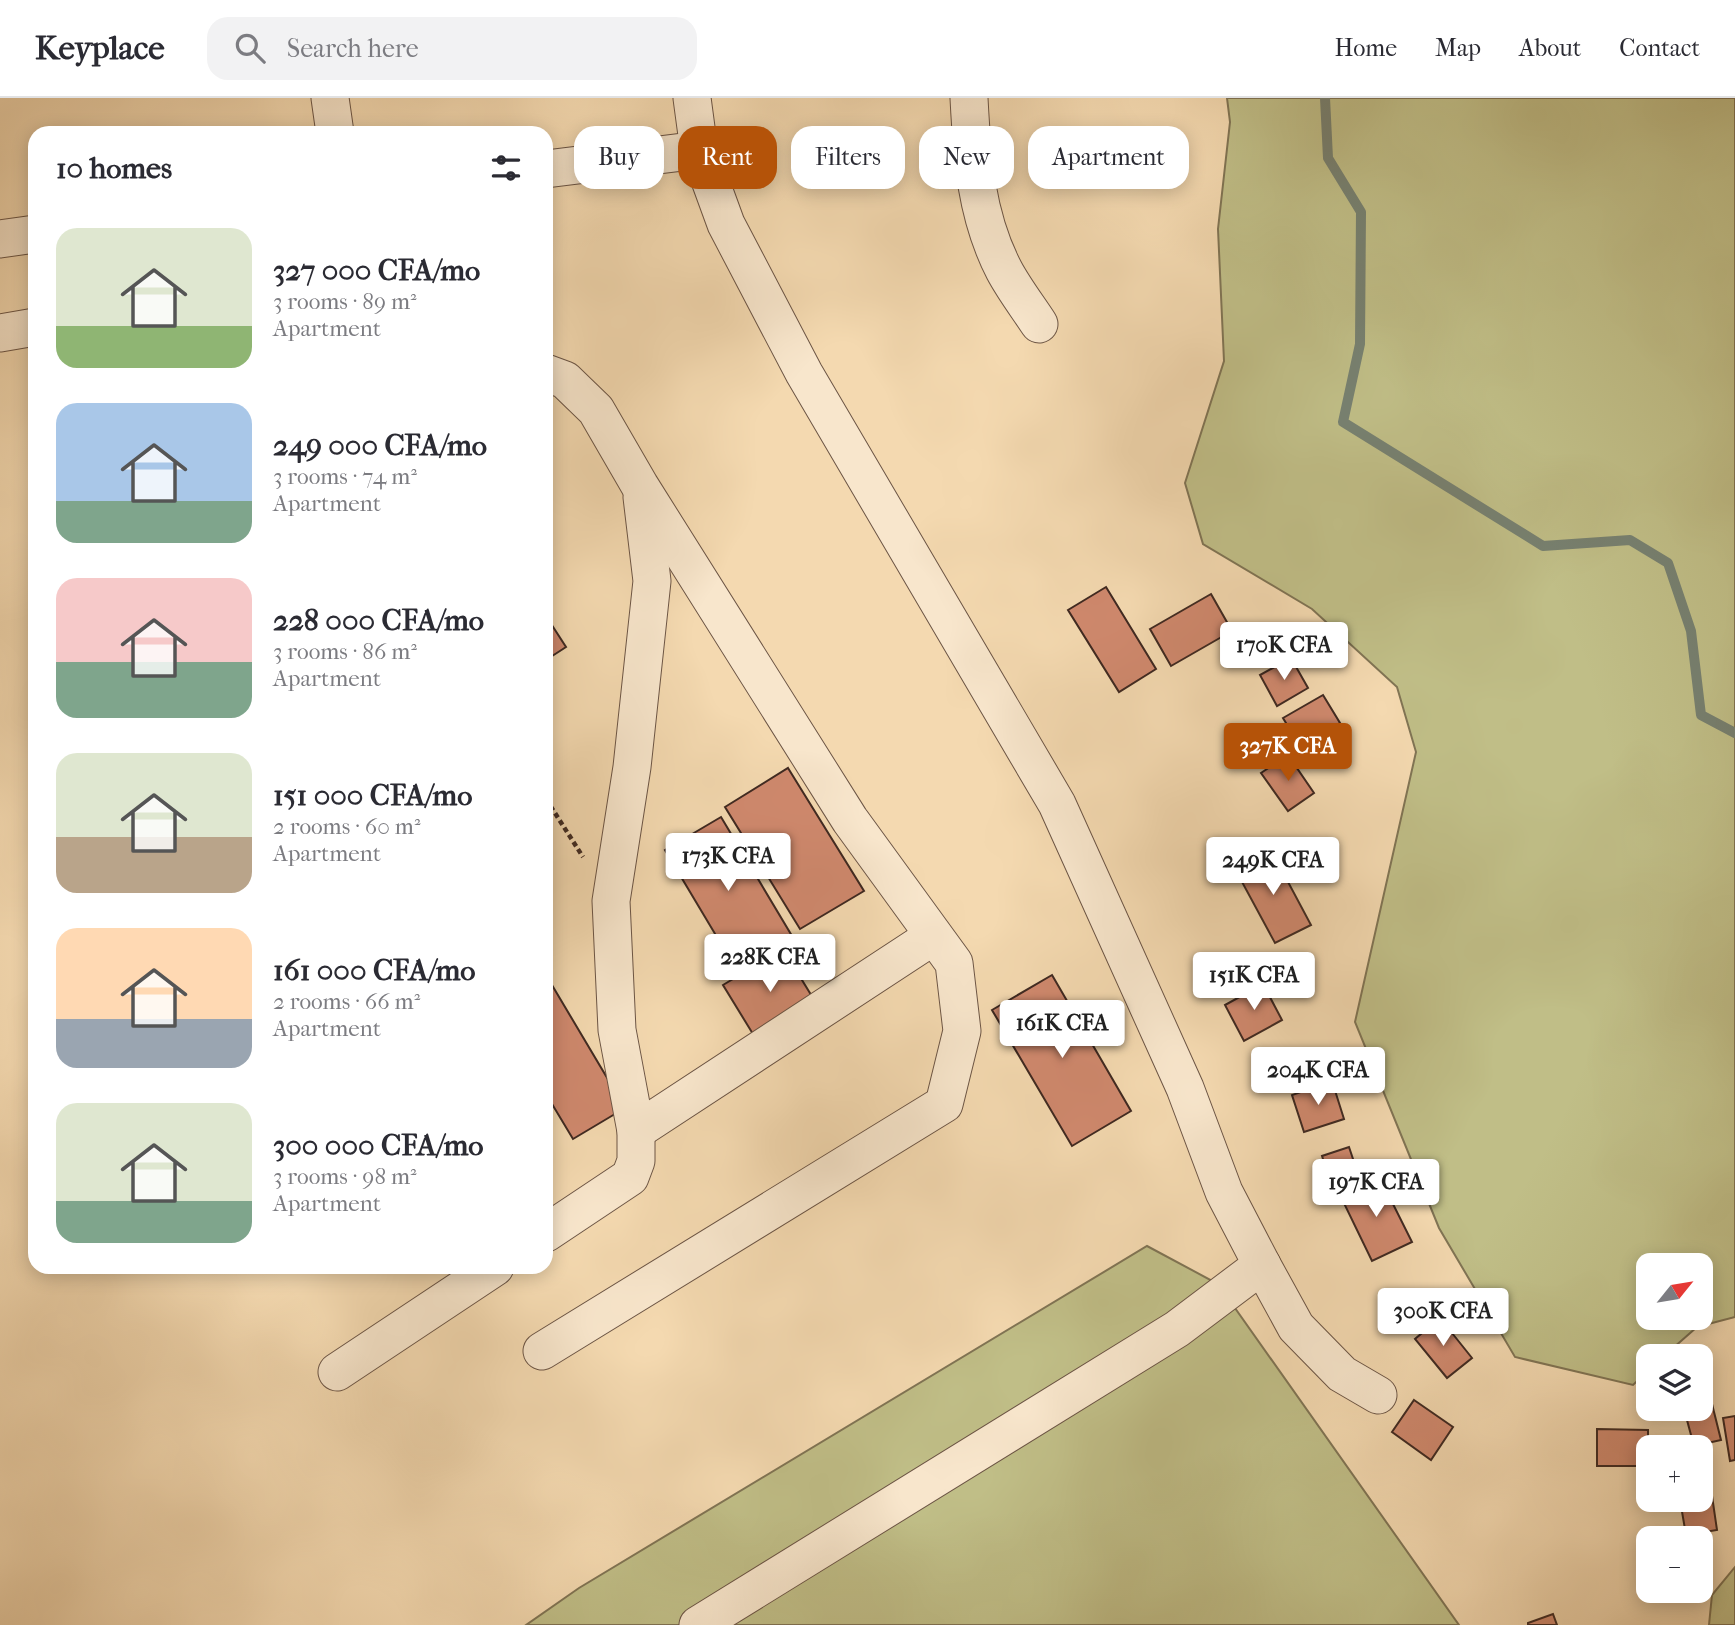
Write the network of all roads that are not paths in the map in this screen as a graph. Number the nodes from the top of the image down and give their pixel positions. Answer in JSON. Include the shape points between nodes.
{"nodes":[{"id":1,"x":330,"y":98,"type":"edge"},
{"id":2,"x":692,"y":98,"type":"edge"},
{"id":3,"x":969,"y":98,"type":"edge"},
{"id":4,"x":334,"y":126,"type":"edge"},
{"id":5,"x":696,"y":126,"type":"edge"},
{"id":6,"x":678,"y":153,"type":"edge"},
{"id":7,"x":553,"y":168,"type":"edge"},
{"id":8,"x":713,"y":189,"type":"edge"},
{"id":9,"x":28,"y":235,"type":"edge"},
{"id":10,"x":0,"y":239,"type":"edge"},
{"id":11,"x":1040,"y":324,"type":"dead end"},
{"id":12,"x":28,"y":328,"type":"edge"},
{"id":13,"x":0,"y":333,"type":"edge"},
{"id":14,"x":553,"y":376,"type":"edge"},
{"id":15,"x":640,"y":486,"type":"junction"},
{"id":16,"x":932,"y":937,"type":"junction"},
{"id":17,"x":636,"y":1131,"type":"junction"},
{"id":18,"x":553,"y":1228,"type":"edge"},
{"id":19,"x":1262,"y":1265,"type":"junction"},
{"id":20,"x":484,"y":1274,"type":"edge"},
{"id":21,"x":542,"y":1351,"type":"dead end"},
{"id":22,"x":337,"y":1372,"type":"dead end"},
{"id":23,"x":1378,"y":1395,"type":"dead end"},
{"id":24,"x":698,"y":1625,"type":"edge"}],
"edges":[{"from":1,"to":4,"type":"street"},
{"from":2,"to":5,"type":"street"},
{"from":3,"to":11,"type":"street","via":[[977,195],[1004,270]]},
{"from":6,"to":7,"type":"street"},
{"from":8,"to":19,"type":"street","via":[[726,224],[804,373],[1058,804],[1179,1075],[1224,1192]]},
{"from":9,"to":10,"type":"street"},
{"from":12,"to":13,"type":"street"},
{"from":14,"to":15,"type":"street","via":[[565,380],[596,410]]},
{"from":15,"to":16,"type":"street","via":[[850,820]]},
{"from":15,"to":17,"type":"street","via":[[652,581],[632,767],[611,901],[617,1030]]},
{"from":16,"to":17,"type":"street"},
{"from":16,"to":21,"type":"street","via":[[954,963],[962,1031],[944,1104]]},
{"from":17,"to":18,"type":"street","via":[[636,1161],[630,1177]]},
{"from":19,"to":23,"type":"street","via":[[1296,1327],[1342,1374]]},
{"from":19,"to":24,"type":"street","via":[[1177,1329]]},
{"from":20,"to":22,"type":"street"}]}
